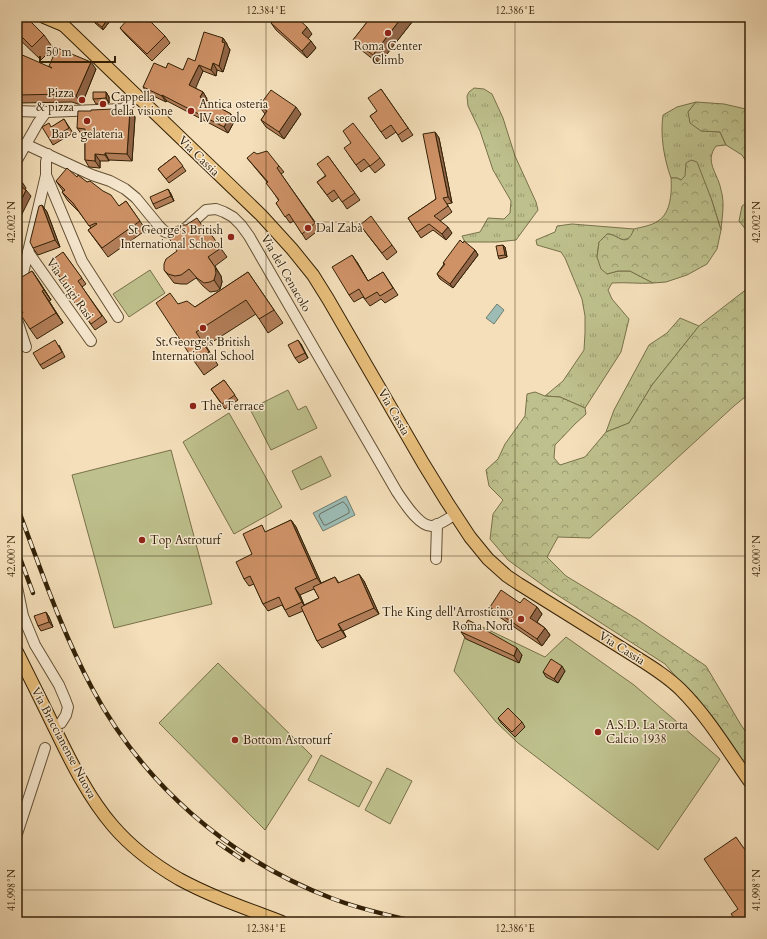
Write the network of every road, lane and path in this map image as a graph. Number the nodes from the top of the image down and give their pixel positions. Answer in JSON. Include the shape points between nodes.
{"nodes":[{"id":1,"x":44,"y":17,"type":"edge"},
{"id":2,"x":60,"y":21,"type":"edge"},
{"id":3,"x":138,"y":96,"type":"junction"},
{"id":4,"x":17,"y":111,"type":"edge"},
{"id":5,"x":46,"y":112,"type":"junction"},
{"id":6,"x":25,"y":144,"type":"junction"},
{"id":7,"x":48,"y":154,"type":"junction"},
{"id":8,"x":17,"y":160,"type":"edge"},
{"id":9,"x":46,"y":175,"type":"junction"},
{"id":10,"x":28,"y":252,"type":"junction"},
{"id":11,"x":17,"y":299,"type":"edge"},
{"id":12,"x":118,"y":317,"type":"dead end"},
{"id":13,"x":17,"y":320,"type":"edge"},
{"id":14,"x":92,"y":341,"type":"dead end"},
{"id":15,"x":26,"y":347,"type":"dead end"},
{"id":16,"x":455,"y":515,"type":"junction"},
{"id":17,"x":437,"y":524,"type":"junction"},
{"id":18,"x":436,"y":558,"type":"dead end"},
{"id":19,"x":17,"y":588,"type":"edge"},
{"id":20,"x":17,"y":652,"type":"edge"},
{"id":21,"x":61,"y":723,"type":"dead end"},
{"id":22,"x":45,"y":748,"type":"dead end"},
{"id":23,"x":750,"y":782,"type":"edge"},
{"id":24,"x":17,"y":834,"type":"edge"},
{"id":25,"x":282,"y":922,"type":"edge"}],
"edges":[{"from":1,"to":2,"type":"main road"},
{"from":2,"to":3,"type":"main road","name":"Via Cassia"},
{"from":3,"to":5,"type":"street","via":[[123,109]]},
{"from":3,"to":16,"type":"main road","name":"Via Cassia","via":[[261,215],[304,262]]},
{"from":4,"to":5,"type":"street"},
{"from":5,"to":6,"type":"street"},
{"from":6,"to":7,"type":"street","name":"Via del Cenacolo"},
{"from":6,"to":8,"type":"street"},
{"from":7,"to":9,"type":"street"},
{"from":7,"to":17,"type":"street","name":"Via del Cenacolo","via":[[124,189],[136,198],[164,232],[174,234],[211,209],[224,212],[237,221],[249,236],[397,492],[421,523],[431,526]]},
{"from":9,"to":10,"type":"street"},
{"from":9,"to":12,"type":"street","via":[[82,261]]},
{"from":10,"to":11,"type":"street"},
{"from":10,"to":14,"type":"street","name":"Via Luigi Rasi"},
{"from":13,"to":15,"type":"street"},
{"from":16,"to":17,"type":"street"},
{"from":16,"to":23,"type":"main road","name":"Via Cassia","via":[[470,537],[507,576],[668,679],[701,713]]},
{"from":17,"to":18,"type":"street"},
{"from":19,"to":21,"type":"street","via":[[23,616],[35,645],[59,685],[68,707]]},
{"from":20,"to":25,"type":"main road","name":"Via Braccianense Nuova","via":[[77,774],[114,827],[152,862],[179,879]]},
{"from":22,"to":24,"type":"street"}]}
